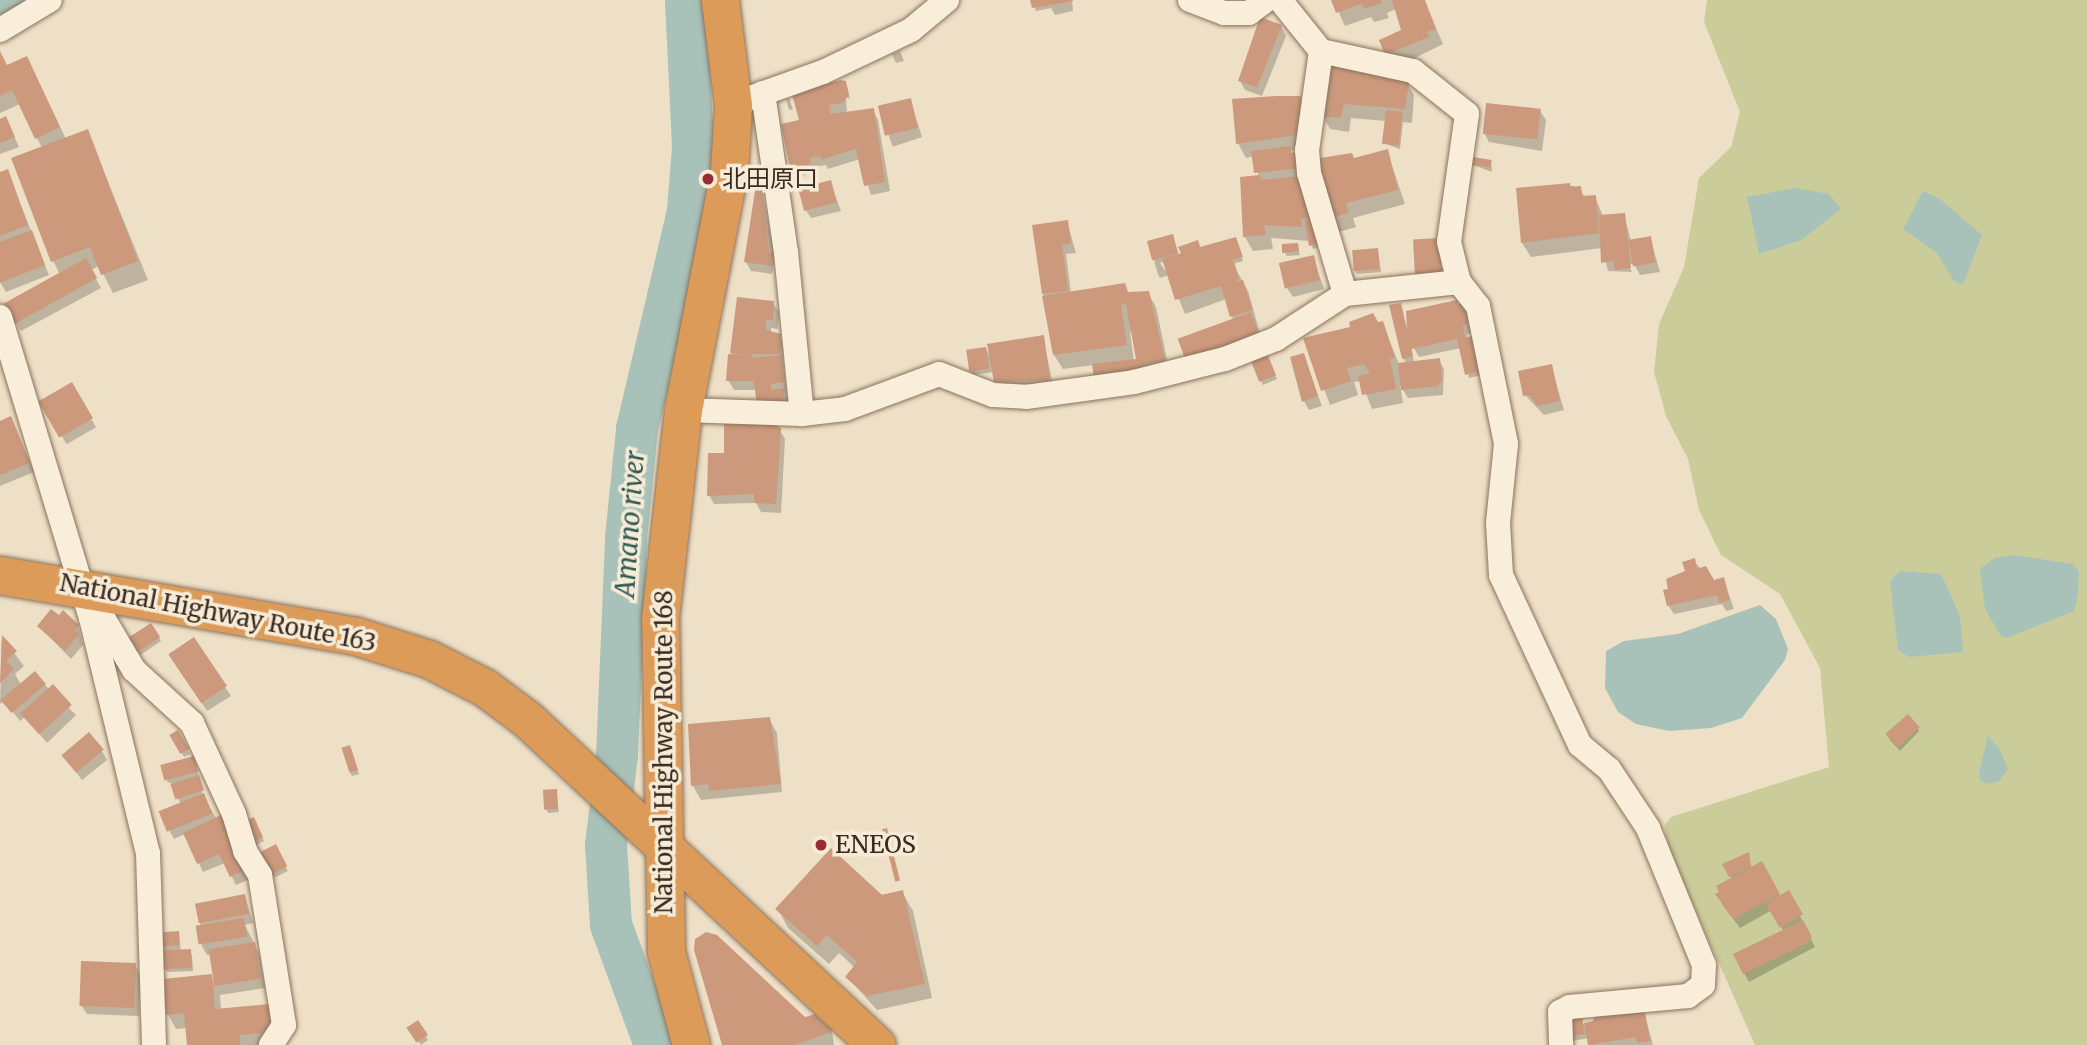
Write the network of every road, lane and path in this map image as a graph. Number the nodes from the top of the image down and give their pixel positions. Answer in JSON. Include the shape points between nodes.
{"nodes":[{"id":1,"x":50,"y":0,"type":"edge"},
{"id":2,"x":720,"y":0,"type":"edge"},
{"id":3,"x":947,"y":0,"type":"edge"},
{"id":4,"x":1190,"y":0,"type":"edge"},
{"id":5,"x":1266,"y":0,"type":"edge"},
{"id":6,"x":1280,"y":0,"type":"edge"},
{"id":7,"x":0,"y":30,"type":"edge"},
{"id":8,"x":1321,"y":51,"type":"junction"},
{"id":9,"x":748,"y":99,"type":"junction"},
{"id":10,"x":1459,"y":282,"type":"junction"},
{"id":11,"x":1345,"y":294,"type":"junction"},
{"id":12,"x":0,"y":317,"type":"edge"},
{"id":13,"x":683,"y":410,"type":"junction"},
{"id":14,"x":802,"y":414,"type":"junction"},
{"id":15,"x":0,"y":575,"type":"edge"},
{"id":16,"x":87,"y":602,"type":"junction"},
{"id":17,"x":663,"y":849,"type":"junction"},
{"id":18,"x":154,"y":1045,"type":"edge"},
{"id":19,"x":271,"y":1045,"type":"edge"},
{"id":20,"x":691,"y":1045,"type":"edge"},
{"id":21,"x":876,"y":1045,"type":"edge"},
{"id":22,"x":1561,"y":1045,"type":"edge"}],
"edges":[{"from":1,"to":7,"type":"street"},
{"from":2,"to":9,"type":"highway","name":"National Highway Route 168"},
{"from":3,"to":9,"type":"street","via":[[911,30],[823,72]]},
{"from":4,"to":5,"type":"street","via":[[1224,13],[1249,13]]},
{"from":6,"to":8,"type":"street"},
{"from":8,"to":10,"type":"street","via":[[1413,71],[1467,114],[1449,242]]},
{"from":8,"to":11,"type":"street","via":[[1307,150],[1309,173]]},
{"from":9,"to":13,"type":"highway","name":"National Highway Route 168","via":[[729,171]]},
{"from":9,"to":14,"type":"street","via":[[786,252]]},
{"from":10,"to":11,"type":"street"},
{"from":10,"to":22,"type":"street","via":[[1478,306],[1506,444],[1498,523],[1502,575],[1580,745],[1609,769],[1648,828],[1704,965],[1703,985],[1688,996],[1570,1007],[1560,1012]]},
{"from":11,"to":14,"type":"street","via":[[1276,339],[1166,376],[1026,397],[993,395],[939,374],[845,409]]},
{"from":12,"to":16,"type":"street"},
{"from":13,"to":14,"type":"street"},
{"from":13,"to":17,"type":"highway","name":"National Highway Route 168","via":[[660,618]]},
{"from":15,"to":16,"type":"highway","name":"National Highway Route 163"},
{"from":16,"to":17,"type":"highway","name":"National Highway Route 163","via":[[356,636],[429,659],[484,687],[527,719]]},
{"from":16,"to":18,"type":"street","via":[[148,853]]},
{"from":16,"to":19,"type":"street","via":[[105,621],[134,670],[192,723],[234,814],[245,851],[260,875],[284,1025]]},
{"from":17,"to":20,"type":"highway","name":"National Highway Route 168","via":[[666,952]]},
{"from":17,"to":21,"type":"highway","name":"National Highway Route 163"}]}
